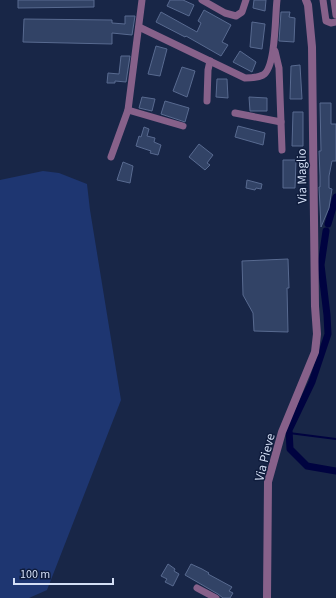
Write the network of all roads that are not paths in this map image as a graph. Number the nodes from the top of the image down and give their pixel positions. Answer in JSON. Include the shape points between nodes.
{"nodes":[{"id":1,"x":142,"y":0,"type":"edge"},
{"id":2,"x":202,"y":0,"type":"edge"},
{"id":3,"x":246,"y":0,"type":"edge"},
{"id":4,"x":277,"y":0,"type":"edge"},
{"id":5,"x":306,"y":0,"type":"edge"},
{"id":6,"x":323,"y":0,"type":"edge"},
{"id":7,"x":334,"y":0,"type":"edge"},
{"id":8,"x":336,"y":15,"type":"edge"},
{"id":9,"x":336,"y":22,"type":"edge"},
{"id":10,"x":139,"y":27,"type":"junction"},
{"id":11,"x":274,"y":45,"type":"junction"},
{"id":12,"x":210,"y":61,"type":"junction"},
{"id":13,"x":207,"y":101,"type":"dead end"},
{"id":14,"x":128,"y":110,"type":"junction"},
{"id":15,"x":235,"y":113,"type":"dead end"},
{"id":16,"x":281,"y":122,"type":"junction"},
{"id":17,"x":183,"y":126,"type":"dead end"},
{"id":18,"x":282,"y":150,"type":"dead end"},
{"id":19,"x":111,"y":157,"type":"dead end"},
{"id":20,"x":315,"y":352,"type":"joint"},
{"id":21,"x":197,"y":588,"type":"dead end"},
{"id":22,"x":216,"y":598,"type":"edge"},
{"id":23,"x":267,"y":598,"type":"edge"}],
"edges":[{"from":1,"to":10,"type":"street"},
{"from":2,"to":3,"type":"street","via":[[236,16],[242,12]]},
{"from":4,"to":11,"type":"street"},
{"from":5,"to":20,"type":"street","name":"Via Maglio","via":[[312,46],[315,306],[318,334]]},
{"from":6,"to":9,"type":"street","via":[[326,21]]},
{"from":7,"to":8,"type":"street"},
{"from":10,"to":12,"type":"street"},
{"from":10,"to":14,"type":"street"},
{"from":11,"to":12,"type":"street","via":[[271,65],[264,75],[255,78],[245,78]]},
{"from":11,"to":16,"type":"street","via":[[279,68]]},
{"from":12,"to":13,"type":"street"},
{"from":14,"to":17,"type":"street"},
{"from":14,"to":19,"type":"street"},
{"from":15,"to":16,"type":"street"},
{"from":16,"to":18,"type":"street"},
{"from":20,"to":23,"type":"street","name":"Via Pieve","via":[[282,432],[268,482]]},
{"from":21,"to":22,"type":"street"}]}
